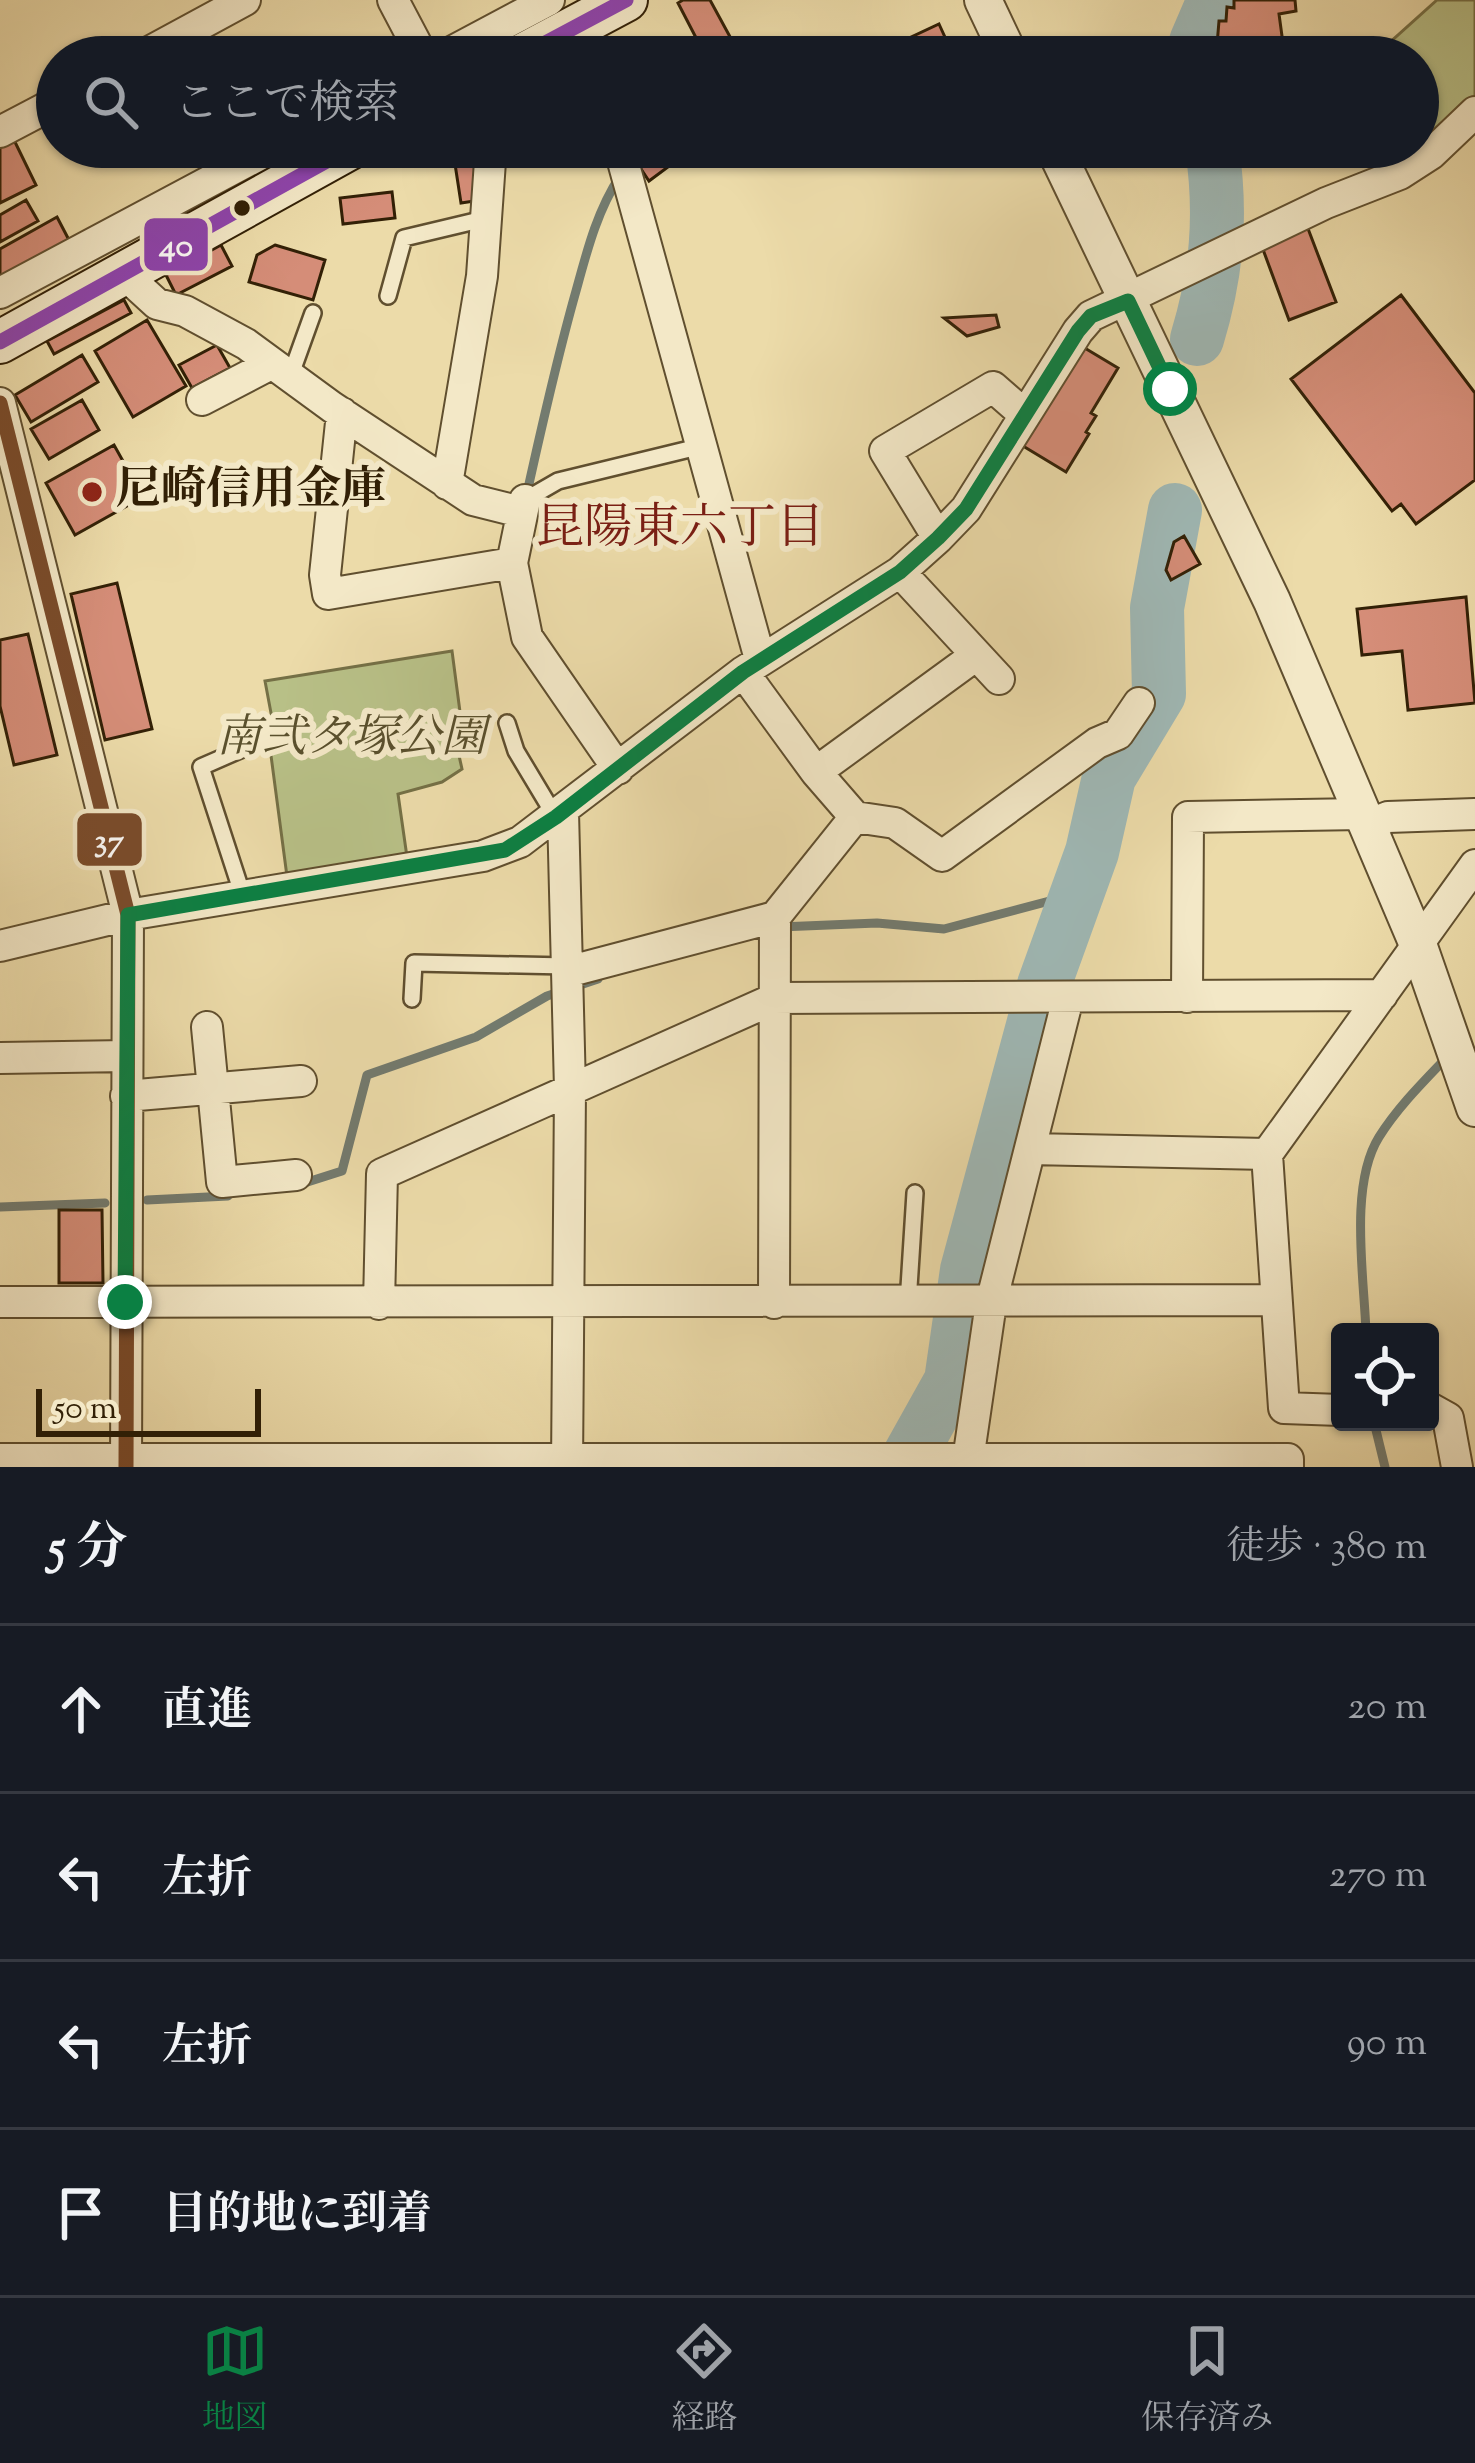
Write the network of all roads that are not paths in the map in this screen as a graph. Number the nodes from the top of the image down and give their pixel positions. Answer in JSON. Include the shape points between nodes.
{"nodes":[{"id":1,"x":245,"y":0,"type":"edge"},
{"id":2,"x":393,"y":0,"type":"edge"},
{"id":3,"x":626,"y":0,"type":"edge"},
{"id":4,"x":983,"y":0,"type":"edge"},
{"id":5,"x":566,"y":23,"type":"edge"},
{"id":6,"x":179,"y":36,"type":"edge"},
{"id":7,"x":412,"y":36,"type":"edge"},
{"id":8,"x":519,"y":36,"type":"edge"},
{"id":9,"x":1000,"y":36,"type":"edge"},
{"id":10,"x":1475,"y":112,"type":"edge"},
{"id":11,"x":36,"y":113,"type":"edge"},
{"id":12,"x":0,"y":133,"type":"edge"},
{"id":13,"x":1439,"y":146,"type":"edge"},
{"id":14,"x":235,"y":168,"type":"edge"},
{"id":15,"x":313,"y":168,"type":"edge"},
{"id":16,"x":490,"y":168,"type":"edge"},
{"id":17,"x":625,"y":168,"type":"edge"},
{"id":18,"x":1064,"y":168,"type":"edge"},
{"id":19,"x":1409,"y":168,"type":"edge"},
{"id":20,"x":488,"y":218,"type":"junction"},
{"id":21,"x":122,"y":272,"type":"junction"},
{"id":22,"x":0,"y":293,"type":"edge"},
{"id":23,"x":388,"y":296,"type":"dead end"},
{"id":24,"x":1128,"y":301,"type":"junction"},
{"id":25,"x":313,"y":313,"type":"dead end"},
{"id":26,"x":0,"y":341,"type":"edge"},
{"id":27,"x":281,"y":371,"type":"junction"},
{"id":28,"x":202,"y":400,"type":"dead end"},
{"id":29,"x":0,"y":403,"type":"edge"},
{"id":30,"x":342,"y":413,"type":"junction"},
{"id":31,"x":1025,"y":415,"type":"junction"},
{"id":32,"x":702,"y":446,"type":"junction"},
{"id":33,"x":447,"y":484,"type":"junction"},
{"id":34,"x":523,"y":506,"type":"junction"},
{"id":35,"x":938,"y":538,"type":"junction"},
{"id":36,"x":512,"y":563,"type":"junction"},
{"id":37,"x":900,"y":572,"type":"junction"},
{"id":38,"x":975,"y":656,"type":"junction"},
{"id":39,"x":752,"y":666,"type":"junction"},
{"id":40,"x":999,"y":679,"type":"dead end"},
{"id":41,"x":1139,"y":703,"type":"dead end"},
{"id":42,"x":507,"y":723,"type":"dead end"},
{"id":43,"x":262,"y":740,"type":"dead end"},
{"id":44,"x":618,"y":769,"type":"junction"},
{"id":45,"x":816,"y":772,"type":"junction"},
{"id":46,"x":559,"y":814,"type":"junction"},
{"id":47,"x":1475,"y":814,"type":"edge"},
{"id":48,"x":855,"y":817,"type":"junction"},
{"id":49,"x":1365,"y":820,"type":"junction"},
{"id":50,"x":1475,"y":865,"type":"edge"},
{"id":51,"x":243,"y":896,"type":"junction"},
{"id":52,"x":128,"y":915,"type":"junction"},
{"id":53,"x":775,"y":917,"type":"junction"},
{"id":54,"x":0,"y":946,"type":"edge"},
{"id":55,"x":1419,"y":946,"type":"junction"},
{"id":56,"x":567,"y":969,"type":"junction"},
{"id":57,"x":1382,"y":995,"type":"junction"},
{"id":58,"x":1187,"y":997,"type":"junction"},
{"id":59,"x":776,"y":998,"type":"junction"},
{"id":60,"x":1050,"y":998,"type":"junction"},
{"id":61,"x":412,"y":999,"type":"dead end"},
{"id":62,"x":207,"y":1027,"type":"dead end"},
{"id":63,"x":126,"y":1055,"type":"junction"},
{"id":64,"x":0,"y":1058,"type":"edge"},
{"id":65,"x":301,"y":1081,"type":"dead end"},
{"id":66,"x":212,"y":1089,"type":"junction"},
{"id":67,"x":570,"y":1089,"type":"junction"},
{"id":68,"x":126,"y":1096,"type":"junction"},
{"id":69,"x":1475,"y":1108,"type":"edge"},
{"id":70,"x":1030,"y":1149,"type":"junction"},
{"id":71,"x":1267,"y":1154,"type":"junction"},
{"id":72,"x":296,"y":1175,"type":"dead end"},
{"id":73,"x":915,"y":1192,"type":"dead end"},
{"id":74,"x":1275,"y":1300,"type":"junction"},
{"id":75,"x":0,"y":1302,"type":"edge"},
{"id":76,"x":125,"y":1302,"type":"junction"},
{"id":77,"x":774,"y":1303,"type":"junction"},
{"id":78,"x":908,"y":1303,"type":"junction"},
{"id":79,"x":972,"y":1303,"type":"junction"},
{"id":80,"x":380,"y":1304,"type":"junction"},
{"id":81,"x":568,"y":1304,"type":"junction"},
{"id":82,"x":1284,"y":1408,"type":"junction"},
{"id":83,"x":1331,"y":1410,"type":"edge"},
{"id":84,"x":1439,"y":1413,"type":"edge"},
{"id":85,"x":0,"y":1459,"type":"edge"},
{"id":86,"x":126,"y":1463,"type":"edge"},
{"id":87,"x":567,"y":1463,"type":"edge"},
{"id":88,"x":967,"y":1463,"type":"edge"},
{"id":89,"x":1288,"y":1463,"type":"edge"},
{"id":90,"x":1457,"y":1467,"type":"edge"}],
"edges":[{"from":1,"to":6,"type":"street"},
{"from":2,"to":7,"type":"street"},
{"from":3,"to":5,"type":"main road"},
{"from":4,"to":9,"type":"street"},
{"from":5,"to":8,"type":"street"},
{"from":10,"to":13,"type":"street"},
{"from":11,"to":12,"type":"street"},
{"from":14,"to":22,"type":"street"},
{"from":15,"to":21,"type":"main road"},
{"from":16,"to":20,"type":"street"},
{"from":17,"to":32,"type":"street"},
{"from":18,"to":24,"type":"street"},
{"from":19,"to":24,"type":"street"},
{"from":20,"to":23,"type":"lane","via":[[404,238]]},
{"from":20,"to":33,"type":"street"},
{"from":21,"to":26,"type":"main road"},
{"from":21,"to":27,"type":"street","via":[[157,304],[246,344]]},
{"from":24,"to":31,"type":"street","via":[[1091,316]]},
{"from":24,"to":49,"type":"street","via":[[1272,601]]},
{"from":25,"to":27,"type":"lane"},
{"from":27,"to":28,"type":"street"},
{"from":27,"to":30,"type":"street"},
{"from":29,"to":52,"type":"street"},
{"from":30,"to":33,"type":"street"},
{"from":30,"to":36,"type":"street","via":[[328,594]]},
{"from":31,"to":35,"type":"street","via":[[966,509]]},
{"from":31,"to":35,"type":"street","via":[[993,387],[885,451]]},
{"from":32,"to":34,"type":"lane","via":[[558,481]]},
{"from":32,"to":39,"type":"street"},
{"from":33,"to":34,"type":"street","via":[[473,500]]},
{"from":34,"to":36,"type":"street"},
{"from":35,"to":37,"type":"street"},
{"from":36,"to":44,"type":"street","via":[[527,637]]},
{"from":37,"to":38,"type":"street"},
{"from":37,"to":39,"type":"street"},
{"from":38,"to":40,"type":"street"},
{"from":38,"to":45,"type":"street"},
{"from":39,"to":44,"type":"street"},
{"from":39,"to":45,"type":"street"},
{"from":41,"to":48,"type":"street","via":[[1118,734],[942,856],[895,823]]},
{"from":42,"to":46,"type":"lane","via":[[516,751]]},
{"from":43,"to":51,"type":"lane","via":[[201,767]]},
{"from":44,"to":46,"type":"street"},
{"from":45,"to":48,"type":"street"},
{"from":46,"to":51,"type":"street","via":[[482,856]]},
{"from":46,"to":56,"type":"street"},
{"from":47,"to":49,"type":"street"},
{"from":48,"to":53,"type":"street"},
{"from":49,"to":55,"type":"street"},
{"from":49,"to":58,"type":"street","via":[[1188,817]]},
{"from":50,"to":55,"type":"street"},
{"from":51,"to":52,"type":"street"},
{"from":52,"to":54,"type":"street"},
{"from":52,"to":63,"type":"street"},
{"from":53,"to":56,"type":"street"},
{"from":53,"to":59,"type":"street"},
{"from":55,"to":57,"type":"street"},
{"from":55,"to":69,"type":"street"},
{"from":56,"to":61,"type":"lane","via":[[414,963]]},
{"from":56,"to":67,"type":"street"},
{"from":57,"to":58,"type":"street"},
{"from":57,"to":71,"type":"street"},
{"from":58,"to":60,"type":"street"},
{"from":59,"to":60,"type":"street"},
{"from":59,"to":67,"type":"street"},
{"from":59,"to":77,"type":"street"},
{"from":60,"to":70,"type":"street"},
{"from":62,"to":66,"type":"street"},
{"from":63,"to":64,"type":"street"},
{"from":63,"to":68,"type":"street"},
{"from":65,"to":66,"type":"street"},
{"from":66,"to":68,"type":"street"},
{"from":66,"to":72,"type":"street","via":[[222,1182]]},
{"from":67,"to":80,"type":"street","via":[[382,1174]]},
{"from":67,"to":81,"type":"street"},
{"from":68,"to":76,"type":"street"},
{"from":70,"to":71,"type":"street"},
{"from":70,"to":79,"type":"street"},
{"from":71,"to":74,"type":"street"},
{"from":73,"to":78,"type":"lane"},
{"from":74,"to":79,"type":"street"},
{"from":74,"to":82,"type":"street"},
{"from":75,"to":76,"type":"street"},
{"from":76,"to":80,"type":"street"},
{"from":76,"to":86,"type":"street"},
{"from":77,"to":78,"type":"street"},
{"from":77,"to":81,"type":"street"},
{"from":78,"to":79,"type":"street"},
{"from":79,"to":88,"type":"street"},
{"from":80,"to":81,"type":"street"},
{"from":81,"to":87,"type":"street"},
{"from":82,"to":83,"type":"street"},
{"from":82,"to":89,"type":"street"},
{"from":84,"to":90,"type":"street","via":[[1448,1418]]},
{"from":85,"to":86,"type":"street"},
{"from":86,"to":87,"type":"street"},
{"from":87,"to":88,"type":"street"},
{"from":88,"to":89,"type":"street"}]}
